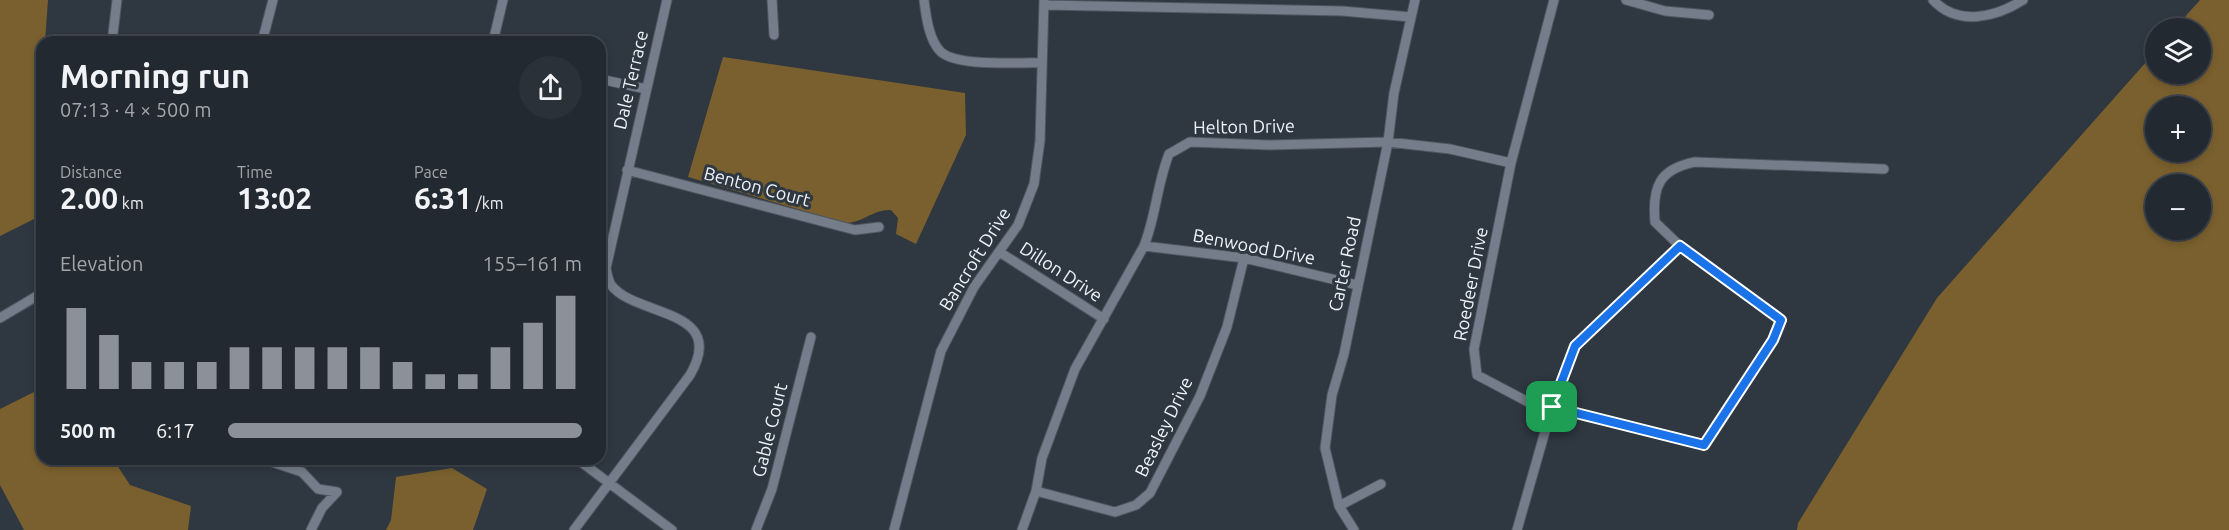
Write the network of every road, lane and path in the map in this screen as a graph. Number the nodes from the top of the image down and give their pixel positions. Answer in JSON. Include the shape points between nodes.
{"nodes":[{"id":1,"x":117,"y":0,"type":"edge"},
{"id":2,"x":273,"y":0,"type":"edge"},
{"id":3,"x":503,"y":0,"type":"edge"},
{"id":4,"x":667,"y":0,"type":"edge"},
{"id":5,"x":772,"y":0,"type":"edge"},
{"id":6,"x":924,"y":0,"type":"edge"},
{"id":7,"x":1414,"y":0,"type":"edge"},
{"id":8,"x":1554,"y":0,"type":"edge"},
{"id":9,"x":1626,"y":0,"type":"edge"},
{"id":10,"x":1933,"y":0,"type":"edge"},
{"id":11,"x":2023,"y":0,"type":"edge"},
{"id":12,"x":1044,"y":3,"type":"edge"},
{"id":13,"x":1709,"y":15,"type":"dead end"},
{"id":14,"x":1411,"y":17,"type":"junction"},
{"id":15,"x":774,"y":35,"type":"dead end"},
{"id":16,"x":113,"y":36,"type":"edge"},
{"id":17,"x":264,"y":36,"type":"edge"},
{"id":18,"x":494,"y":36,"type":"edge"},
{"id":19,"x":1042,"y":63,"type":"junction"},
{"id":20,"x":606,"y":80,"type":"edge"},
{"id":21,"x":646,"y":89,"type":"junction"},
{"id":22,"x":1388,"y":142,"type":"junction"},
{"id":23,"x":1511,"y":163,"type":"junction"},
{"id":24,"x":1884,"y":169,"type":"dead end"},
{"id":25,"x":627,"y":170,"type":"junction"},
{"id":26,"x":879,"y":226,"type":"dead end"},
{"id":27,"x":1144,"y":246,"type":"junction"},
{"id":28,"x":1680,"y":246,"type":"junction"},
{"id":29,"x":1001,"y":253,"type":"junction"},
{"id":30,"x":1244,"y":258,"type":"junction"},
{"id":31,"x":1357,"y":285,"type":"junction"},
{"id":32,"x":36,"y":296,"type":"edge"},
{"id":33,"x":0,"y":318,"type":"edge"},
{"id":34,"x":1104,"y":319,"type":"junction"},
{"id":35,"x":811,"y":337,"type":"dead end"},
{"id":36,"x":1552,"y":407,"type":"junction"},
{"id":37,"x":281,"y":465,"type":"edge"},
{"id":38,"x":585,"y":465,"type":"edge"},
{"id":39,"x":609,"y":482,"type":"junction"},
{"id":40,"x":1381,"y":484,"type":"dead end"},
{"id":41,"x":1036,"y":490,"type":"junction"},
{"id":42,"x":1339,"y":506,"type":"junction"},
{"id":43,"x":311,"y":530,"type":"edge"},
{"id":44,"x":574,"y":530,"type":"edge"},
{"id":45,"x":672,"y":530,"type":"edge"},
{"id":46,"x":756,"y":530,"type":"edge"},
{"id":47,"x":894,"y":530,"type":"edge"},
{"id":48,"x":1022,"y":530,"type":"edge"},
{"id":49,"x":1354,"y":530,"type":"edge"},
{"id":50,"x":1516,"y":530,"type":"edge"}],
"edges":[{"from":1,"to":16,"type":"street"},
{"from":2,"to":17,"type":"street"},
{"from":3,"to":18,"type":"street"},
{"from":4,"to":21,"type":"street","name":"Dale Terrace"},
{"from":5,"to":15,"type":"street"},
{"from":6,"to":19,"type":"street","via":[[933,39],[941,53],[984,62]]},
{"from":7,"to":14,"type":"street","name":"Carter Road"},
{"from":8,"to":23,"type":"street","name":"Roedeer Drive"},
{"from":9,"to":13,"type":"street","via":[[1665,11]]},
{"from":10,"to":11,"type":"street","via":[[1942,10],[1969,17],[2002,13]]},
{"from":12,"to":14,"type":"street","via":[[1342,11]]},
{"from":12,"to":19,"type":"street","name":"Bancroft Drive"},
{"from":14,"to":22,"type":"street","name":"Carter Road"},
{"from":19,"to":29,"type":"street","name":"Bancroft Drive","via":[[1035,178],[1018,225]]},
{"from":20,"to":21,"type":"street"},
{"from":21,"to":25,"type":"street","name":"Dale Terrace"},
{"from":22,"to":23,"type":"street","name":"Helton Drive","via":[[1450,149]]},
{"from":22,"to":27,"type":"street","name":"Helton Drive","via":[[1190,142],[1169,154]]},
{"from":22,"to":31,"type":"street","name":"Carter Road"},
{"from":23,"to":36,"type":"street","name":"Roedeer Drive","via":[[1474,349],[1478,375],[1528,402]]},
{"from":24,"to":28,"type":"street","name":"Roedeer Drive","via":[[1695,162],[1677,165],[1663,176],[1653,198],[1655,222]]},
{"from":25,"to":26,"type":"street","name":"Benton Court","via":[[855,230]]},
{"from":25,"to":39,"type":"street","name":"Dale Terrace","via":[[607,253],[608,278],[624,296],[688,324],[698,351],[690,375]]},
{"from":27,"to":30,"type":"street","name":"Benwood Drive"},
{"from":27,"to":34,"type":"street","name":"Helton Drive"},
{"from":28,"to":36,"type":"street","via":[[1575,346]]},
{"from":28,"to":36,"type":"street","name":"Roedeer Drive","via":[[1781,320],[1773,340],[1704,445]]},
{"from":29,"to":34,"type":"street","name":"Dillon Drive"},
{"from":29,"to":47,"type":"street","name":"Bancroft Drive","via":[[974,287],[941,351]]},
{"from":30,"to":31,"type":"street","name":"Benwood Drive"},
{"from":30,"to":41,"type":"street","name":"Beasley Drive","via":[[1227,327],[1200,396],[1150,493],[1136,505],[1115,512]]},
{"from":31,"to":42,"type":"street","name":"Carter Road","via":[[1332,395],[1325,447]]},
{"from":32,"to":33,"type":"street"},
{"from":34,"to":41,"type":"street","name":"Helton Drive","via":[[1075,369],[1057,413]]},
{"from":35,"to":46,"type":"street","name":"Gable Court","via":[[772,489]]},
{"from":36,"to":50,"type":"street"},
{"from":37,"to":43,"type":"street","via":[[302,472],[318,489],[337,492],[322,508]]},
{"from":38,"to":39,"type":"street"},
{"from":39,"to":44,"type":"street","name":"Dale Terrace"},
{"from":39,"to":45,"type":"street"},
{"from":40,"to":42,"type":"street"},
{"from":41,"to":48,"type":"street","name":"Helton Drive"},
{"from":42,"to":49,"type":"street","name":"Carter Road"}]}
